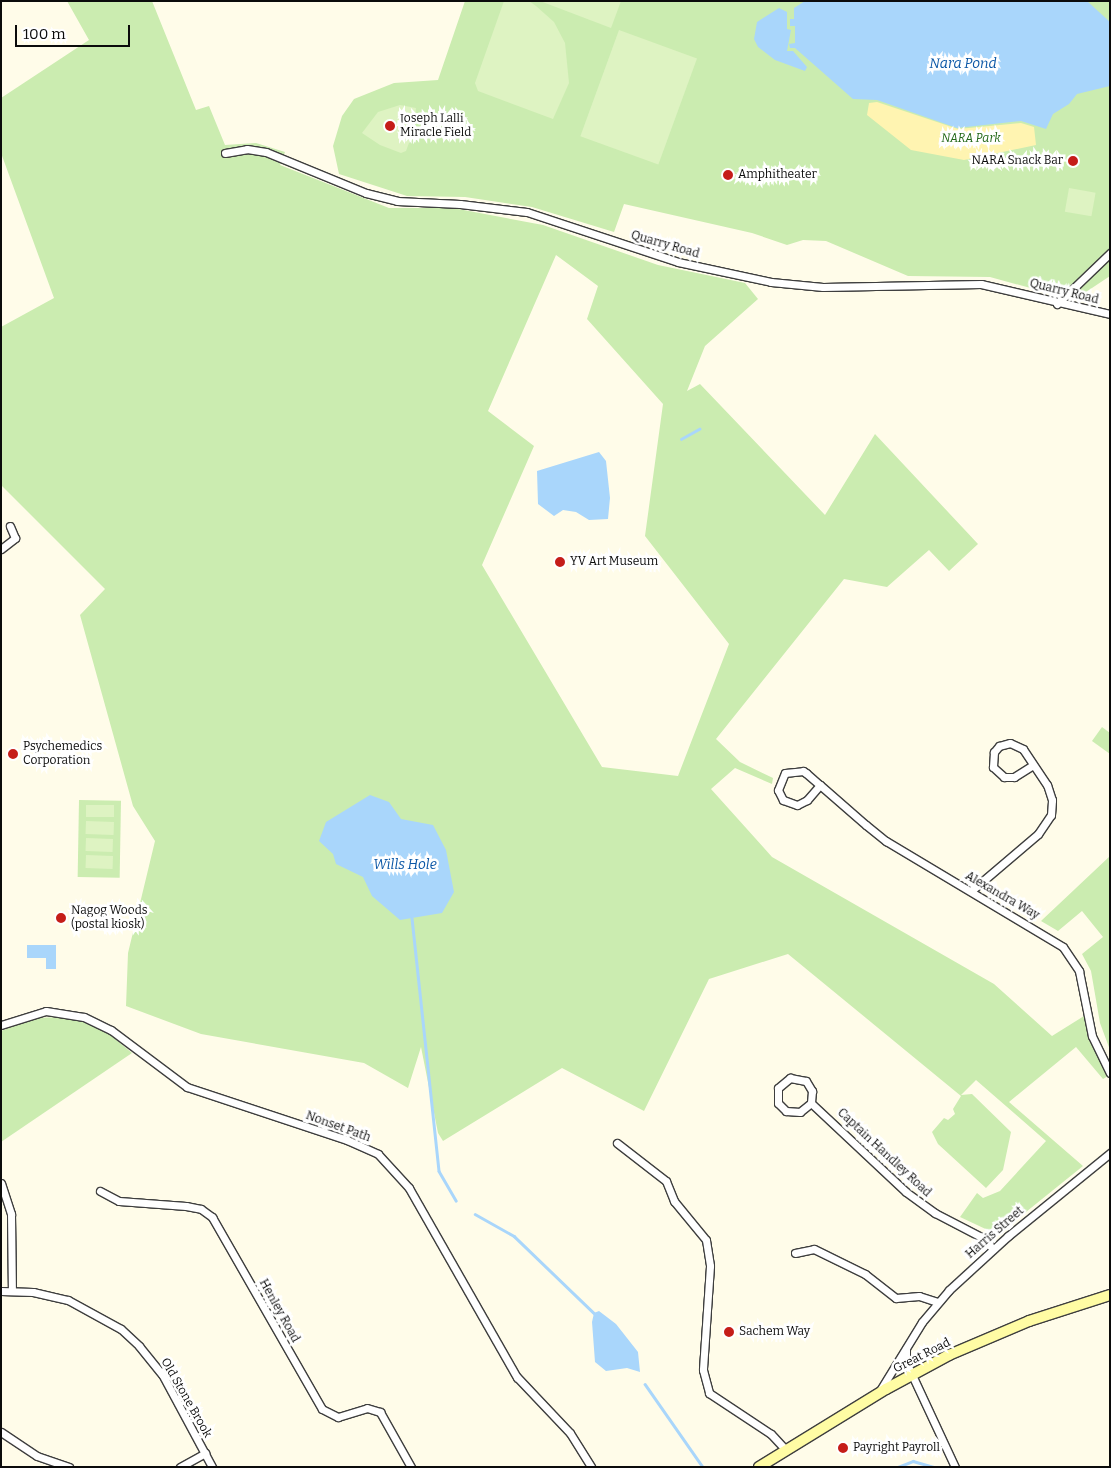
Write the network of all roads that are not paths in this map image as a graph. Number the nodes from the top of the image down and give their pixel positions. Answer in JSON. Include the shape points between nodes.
{"nodes":[{"id":1,"x":225,"y":154,"type":"dead end"},
{"id":2,"x":1110,"y":253,"type":"edge"},
{"id":3,"x":1058,"y":304,"type":"junction"},
{"id":4,"x":1110,"y":314,"type":"edge"},
{"id":5,"x":10,"y":526,"type":"dead end"},
{"id":6,"x":1,"y":549,"type":"edge"},
{"id":7,"x":1033,"y":765,"type":"junction"},
{"id":8,"x":820,"y":785,"type":"junction"},
{"id":9,"x":971,"y":891,"type":"junction"},
{"id":10,"x":1,"y":1025,"type":"edge"},
{"id":11,"x":1110,"y":1073,"type":"edge"},
{"id":12,"x":811,"y":1103,"type":"junction"},
{"id":13,"x":617,"y":1143,"type":"dead end"},
{"id":14,"x":1110,"y":1153,"type":"edge"},
{"id":15,"x":1,"y":1183,"type":"edge"},
{"id":16,"x":100,"y":1191,"type":"dead end"},
{"id":17,"x":993,"y":1249,"type":"junction"},
{"id":18,"x":795,"y":1253,"type":"dead end"},
{"id":19,"x":1,"y":1291,"type":"edge"},
{"id":20,"x":12,"y":1291,"type":"junction"},
{"id":21,"x":1110,"y":1295,"type":"edge"},
{"id":22,"x":937,"y":1302,"type":"junction"},
{"id":23,"x":908,"y":1342,"type":"junction"},
{"id":24,"x":911,"y":1375,"type":"junction"},
{"id":25,"x":878,"y":1394,"type":"junction"},
{"id":26,"x":1,"y":1432,"type":"edge"},
{"id":27,"x":786,"y":1450,"type":"junction"},
{"id":28,"x":205,"y":1454,"type":"junction"},
{"id":29,"x":44,"y":1463,"type":"edge"},
{"id":30,"x":69,"y":1467,"type":"edge"},
{"id":31,"x":180,"y":1467,"type":"edge"},
{"id":32,"x":212,"y":1467,"type":"edge"},
{"id":33,"x":411,"y":1467,"type":"edge"},
{"id":34,"x":591,"y":1467,"type":"edge"},
{"id":35,"x":759,"y":1467,"type":"edge"},
{"id":36,"x":955,"y":1467,"type":"edge"}],
"edges":[{"from":1,"to":3,"type":"street","name":"Quarry Road","via":[[247,149],[266,152],[388,200],[527,212],[656,255],[771,282],[823,287],[981,284]]},
{"from":2,"to":3,"type":"street"},
{"from":3,"to":4,"type":"street","name":"Quarry Road"},
{"from":5,"to":6,"type":"street","via":[[15,538]]},
{"from":7,"to":7,"type":"street","via":[[1023,750],[1013,743],[999,746],[992,755],[993,767],[1004,776],[1014,776]]},
{"from":7,"to":9,"type":"street","via":[[1051,797],[1048,820],[1038,834]]},
{"from":8,"to":8,"type":"street","name":"Alexandra Way","via":[[803,771],[792,770],[780,779],[778,790],[783,800],[797,805],[807,800]]},
{"from":8,"to":9,"type":"street","name":"Alexandra Way","via":[[886,841]]},
{"from":9,"to":11,"type":"street","name":"Alexandra Way","via":[[1049,936],[1070,954],[1078,971],[1092,1036]]},
{"from":10,"to":34,"type":"street","name":"Nonset Path","via":[[41,1012],[66,1012],[84,1017],[111,1030],[187,1087],[347,1140],[382,1158],[409,1188],[517,1377],[570,1433]]},
{"from":12,"to":12,"type":"street","name":"Captain Handley Road","via":[[811,1087],[802,1079],[787,1079],[778,1088],[778,1102],[786,1111],[800,1112]]},
{"from":12,"to":17,"type":"street","name":"Captain Handley Road","via":[[915,1200],[983,1238]]},
{"from":13,"to":27,"type":"street","via":[[666,1181],[674,1201],[706,1240],[710,1266],[703,1370],[709,1393],[771,1434]]},
{"from":14,"to":17,"type":"street","name":"Harris Street"},
{"from":15,"to":20,"type":"street","via":[[11,1214]]},
{"from":16,"to":33,"type":"street","name":"Henley Road","via":[[119,1201],[186,1206],[201,1209],[212,1217],[322,1409],[338,1417],[367,1408],[380,1412]]},
{"from":17,"to":22,"type":"street","name":"Harris Street"},
{"from":18,"to":22,"type":"street","via":[[814,1249],[864,1274],[896,1298],[919,1296]]},
{"from":19,"to":20,"type":"street","name":"Old Stone Brook"},
{"from":20,"to":28,"type":"street","name":"Old Stone Brook","via":[[68,1300],[102,1315],[126,1333],[162,1374]]},
{"from":21,"to":24,"type":"main road","name":"Great Road","via":[[1008,1329]]},
{"from":22,"to":23,"type":"street","name":"Harris Street"},
{"from":23,"to":24,"type":"street","via":[[905,1358]]},
{"from":23,"to":25,"type":"street","name":"Harris Street"},
{"from":24,"to":25,"type":"main road","name":"Great Road"},
{"from":24,"to":36,"type":"street"},
{"from":25,"to":27,"type":"main road","name":"Great Road"},
{"from":26,"to":29,"type":"street"},
{"from":27,"to":35,"type":"main road","name":"Great Road"},
{"from":28,"to":31,"type":"street"},
{"from":28,"to":32,"type":"street","name":"Old Stone Brook"},
{"from":29,"to":30,"type":"street"}]}
